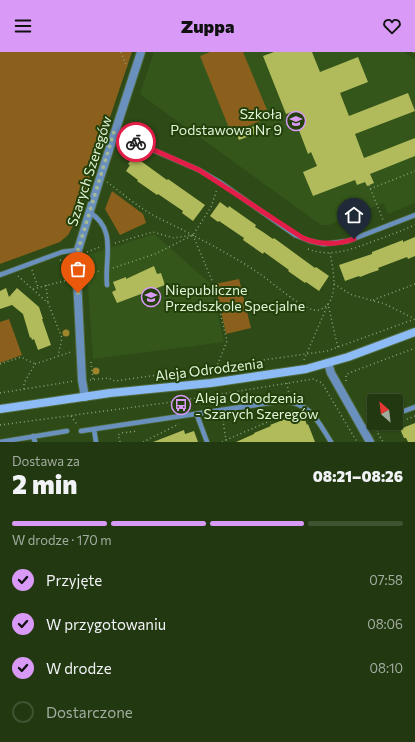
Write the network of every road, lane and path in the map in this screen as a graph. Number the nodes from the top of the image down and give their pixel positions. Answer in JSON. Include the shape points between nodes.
{"nodes":[{"id":1,"x":121,"y":52,"type":"edge"},
{"id":2,"x":141,"y":52,"type":"edge"},
{"id":3,"x":133,"y":75,"type":"junction"},
{"id":4,"x":114,"y":132,"type":"junction"},
{"id":5,"x":415,"y":171,"type":"edge"},
{"id":6,"x":106,"y":181,"type":"dead end"},
{"id":7,"x":369,"y":185,"type":"dead end"},
{"id":8,"x":218,"y":187,"type":"dead end"},
{"id":9,"x":370,"y":189,"type":"junction"},
{"id":10,"x":377,"y":205,"type":"dead end"},
{"id":11,"x":89,"y":212,"type":"junction"},
{"id":12,"x":415,"y":215,"type":"edge"},
{"id":13,"x":193,"y":235,"type":"junction"},
{"id":14,"x":108,"y":245,"type":"junction"},
{"id":15,"x":82,"y":252,"type":"junction"},
{"id":16,"x":330,"y":253,"type":"dead end"},
{"id":17,"x":55,"y":260,"type":"dead end"},
{"id":18,"x":70,"y":269,"type":"dead end"},
{"id":19,"x":26,"y":270,"type":"dead end"},
{"id":20,"x":107,"y":270,"type":"junction"},
{"id":21,"x":84,"y":271,"type":"dead end"},
{"id":22,"x":21,"y":272,"type":"dead end"},
{"id":23,"x":0,"y":275,"type":"edge"},
{"id":24,"x":70,"y":279,"type":"dead end"},
{"id":25,"x":334,"y":284,"type":"junction"},
{"id":26,"x":415,"y":284,"type":"edge"},
{"id":27,"x":46,"y":285,"type":"junction"},
{"id":28,"x":107,"y":285,"type":"dead end"},
{"id":29,"x":38,"y":287,"type":"junction"},
{"id":30,"x":32,"y":289,"type":"junction"},
{"id":31,"x":373,"y":300,"type":"junction"},
{"id":32,"x":48,"y":303,"type":"junction"},
{"id":33,"x":328,"y":304,"type":"junction"},
{"id":34,"x":414,"y":319,"type":"edge"},
{"id":35,"x":415,"y":332,"type":"edge"},
{"id":36,"x":338,"y":348,"type":"junction"},
{"id":37,"x":415,"y":348,"type":"edge"},
{"id":38,"x":73,"y":351,"type":"dead end"},
{"id":39,"x":306,"y":355,"type":"junction"},
{"id":40,"x":58,"y":356,"type":"junction"},
{"id":41,"x":90,"y":358,"type":"dead end"},
{"id":42,"x":304,"y":360,"type":"dead end"},
{"id":43,"x":0,"y":364,"type":"edge"},
{"id":44,"x":35,"y":364,"type":"junction"},
{"id":45,"x":328,"y":364,"type":"junction"},
{"id":46,"x":217,"y":366,"type":"junction"},
{"id":47,"x":94,"y":379,"type":"junction"},
{"id":48,"x":82,"y":380,"type":"junction"},
{"id":49,"x":346,"y":381,"type":"dead end"},
{"id":50,"x":24,"y":389,"type":"junction"},
{"id":51,"x":0,"y":393,"type":"edge"},
{"id":52,"x":85,"y":397,"type":"junction"},
{"id":53,"x":415,"y":407,"type":"edge"},
{"id":54,"x":0,"y":409,"type":"edge"},
{"id":55,"x":297,"y":411,"type":"dead end"},
{"id":56,"x":403,"y":411,"type":"edge"},
{"id":57,"x":197,"y":415,"type":"junction"},
{"id":58,"x":232,"y":416,"type":"dead end"},
{"id":59,"x":415,"y":416,"type":"edge"},
{"id":60,"x":183,"y":423,"type":"dead end"},
{"id":61,"x":179,"y":424,"type":"junction"},
{"id":62,"x":0,"y":425,"type":"edge"},
{"id":63,"x":172,"y":425,"type":"dead end"},
{"id":64,"x":367,"y":427,"type":"edge"},
{"id":65,"x":94,"y":429,"type":"junction"},
{"id":66,"x":142,"y":430,"type":"dead end"},
{"id":67,"x":362,"y":430,"type":"junction"},
{"id":68,"x":67,"y":431,"type":"dead end"},
{"id":69,"x":81,"y":431,"type":"dead end"},
{"id":70,"x":377,"y":432,"type":"joint"},
{"id":71,"x":33,"y":436,"type":"junction"},
{"id":72,"x":226,"y":440,"type":"junction"},
{"id":73,"x":0,"y":442,"type":"edge"},
{"id":74,"x":35,"y":442,"type":"edge"},
{"id":75,"x":96,"y":442,"type":"edge"},
{"id":76,"x":120,"y":442,"type":"edge"},
{"id":77,"x":143,"y":442,"type":"edge"},
{"id":78,"x":207,"y":442,"type":"edge"},
{"id":79,"x":222,"y":442,"type":"edge"},
{"id":80,"x":331,"y":442,"type":"edge"},
{"id":81,"x":358,"y":442,"type":"edge"},
{"id":82,"x":370,"y":442,"type":"edge"},
{"id":83,"x":383,"y":442,"type":"edge"}],
"edges":[{"from":1,"to":3,"type":"path","via":[[127,68]]},
{"from":2,"to":3,"type":"street","name":"Szarych Szeregów"},
{"from":3,"to":4,"type":"street","name":"Szarych Szeregów"},
{"from":4,"to":11,"type":"street","name":"Szarych Szeregów"},
{"from":4,"to":12,"type":"lane","via":[[199,170],[295,235],[310,242],[324,244],[348,241]]},
{"from":5,"to":9,"type":"path"},
{"from":6,"to":13,"type":"path","via":[[144,210]]},
{"from":7,"to":9,"type":"path"},
{"from":8,"to":13,"type":"path","via":[[211,207]]},
{"from":9,"to":10,"type":"path"},
{"from":11,"to":14,"type":"lane","via":[[95,215],[105,229]]},
{"from":11,"to":15,"type":"street","name":"Szarych Szeregów"},
{"from":13,"to":14,"type":"path","via":[[174,238],[153,232]]},
{"from":13,"to":20,"type":"path","via":[[155,254]]},
{"from":13,"to":33,"type":"path","via":[[260,274],[312,311],[318,311]]},
{"from":13,"to":46,"type":"path","via":[[213,283],[226,341]]},
{"from":14,"to":15,"type":"path"},
{"from":14,"to":20,"type":"lane"},
{"from":15,"to":23,"type":"lane","via":[[62,252]]},
{"from":15,"to":48,"type":"street","name":"Szarych Szeregów","via":[[77,278]]},
{"from":16,"to":25,"type":"path"},
{"from":17,"to":18,"type":"path","via":[[63,261]]},
{"from":19,"to":29,"type":"path","via":[[32,268]]},
{"from":20,"to":21,"type":"path","via":[[86,274]]},
{"from":20,"to":28,"type":"lane"},
{"from":22,"to":30,"type":"path","via":[[15,274]]},
{"from":24,"to":27,"type":"path"},
{"from":25,"to":31,"type":"path","via":[[352,295]]},
{"from":25,"to":33,"type":"path"},
{"from":26,"to":31,"type":"path"},
{"from":27,"to":29,"type":"path"},
{"from":27,"to":32,"type":"path"},
{"from":29,"to":30,"type":"path"},
{"from":30,"to":32,"type":"path"},
{"from":31,"to":34,"type":"path"},
{"from":32,"to":40,"type":"path","via":[[62,338]]},
{"from":33,"to":36,"type":"path"},
{"from":33,"to":39,"type":"path"},
{"from":34,"to":36,"type":"path"},
{"from":35,"to":45,"type":"street","name":"Aleja Odrodzenia"},
{"from":36,"to":39,"type":"path"},
{"from":37,"to":49,"type":"path","via":[[346,374]]},
{"from":38,"to":40,"type":"path"},
{"from":39,"to":42,"type":"path"},
{"from":39,"to":46,"type":"path"},
{"from":40,"to":44,"type":"path"},
{"from":41,"to":47,"type":"path"},
{"from":43,"to":44,"type":"path","via":[[21,357]]},
{"from":44,"to":50,"type":"path","via":[[24,383]]},
{"from":45,"to":52,"type":"street","name":"Aleja Odrodzenia","via":[[211,383]]},
{"from":45,"to":67,"type":"street"},
{"from":46,"to":47,"type":"path","via":[[114,381],[108,378]]},
{"from":47,"to":48,"type":"path"},
{"from":48,"to":50,"type":"path"},
{"from":48,"to":52,"type":"street","name":"Szarych Szeregów"},
{"from":50,"to":51,"type":"path"},
{"from":52,"to":54,"type":"street","name":"Aleja Odrodzenia"},
{"from":53,"to":56,"type":"lane"},
{"from":55,"to":72,"type":"path"},
{"from":57,"to":65,"type":"lane"},
{"from":57,"to":78,"type":"lane"},
{"from":57,"to":80,"type":"lane","via":[[290,402],[313,414]]},
{"from":58,"to":72,"type":"path","via":[[225,417],[223,421]]},
{"from":59,"to":70,"type":"path"},
{"from":60,"to":61,"type":"path"},
{"from":61,"to":63,"type":"path"},
{"from":61,"to":77,"type":"path"},
{"from":62,"to":81,"type":"path","via":[[165,403],[313,379],[322,383]]},
{"from":64,"to":67,"type":"lane"},
{"from":65,"to":69,"type":"lane"},
{"from":65,"to":75,"type":"lane"},
{"from":66,"to":76,"type":"path","via":[[121,433],[118,435]]},
{"from":67,"to":82,"type":"street"},
{"from":68,"to":71,"type":"lane"},
{"from":70,"to":83,"type":"path"},
{"from":71,"to":73,"type":"lane"},
{"from":71,"to":74,"type":"lane"},
{"from":72,"to":79,"type":"path"}]}
